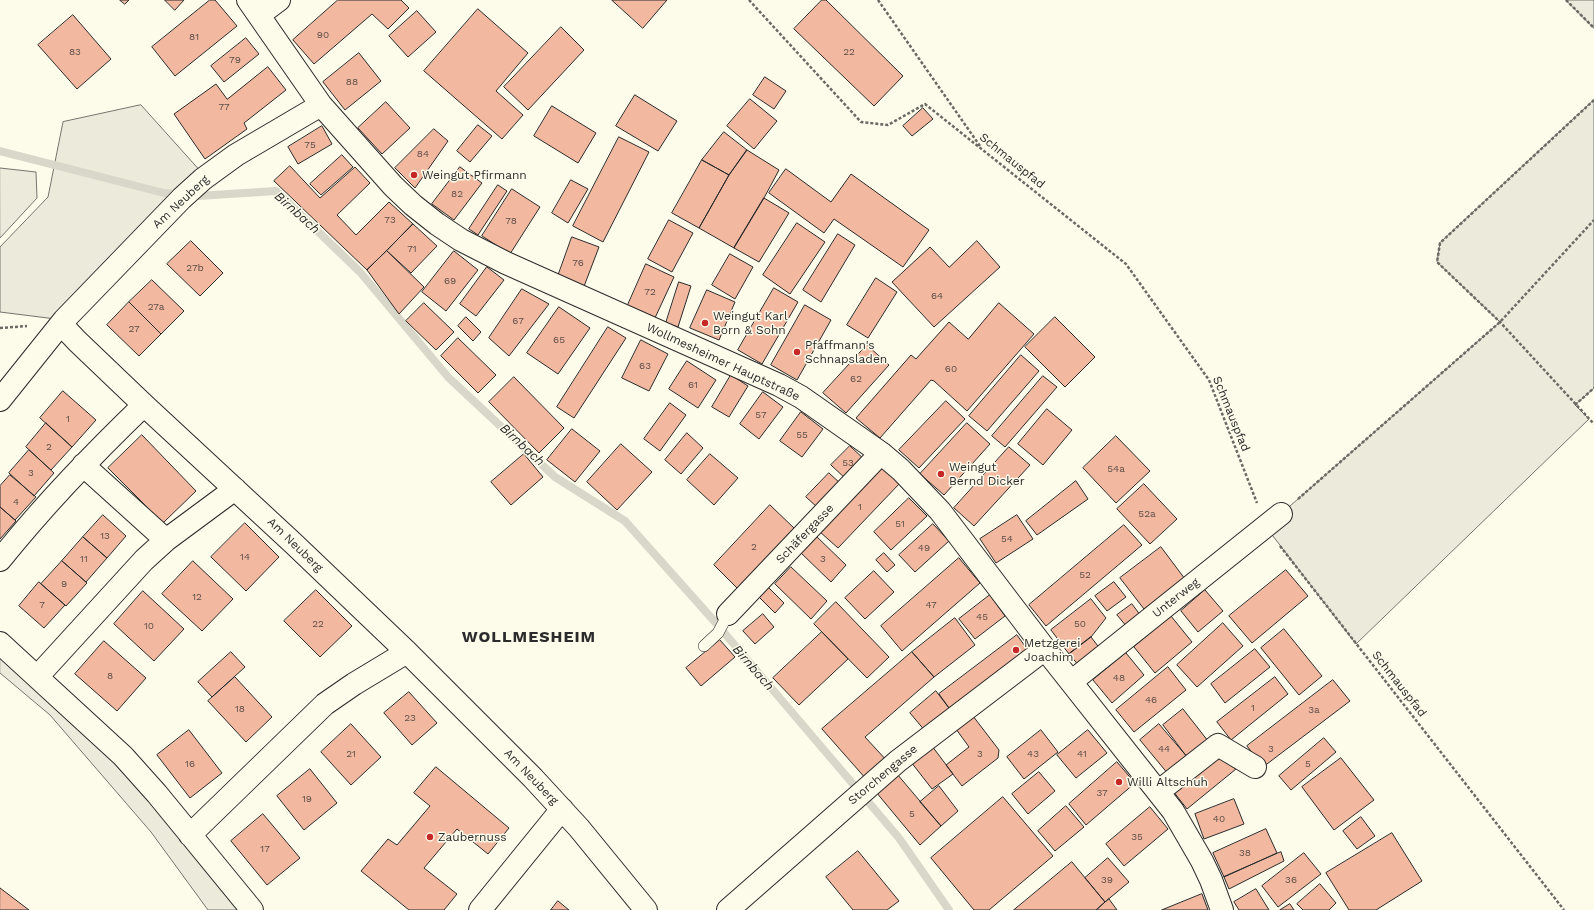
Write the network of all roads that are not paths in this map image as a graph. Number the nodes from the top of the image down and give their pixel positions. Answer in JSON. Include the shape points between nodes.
{"nodes":[{"id":1,"x":279,"y":0,"type":"edge"},
{"id":2,"x":253,"y":7,"type":"edge"},
{"id":3,"x":320,"y":105,"type":"junction"},
{"id":4,"x":61,"y":324,"type":"junction"},
{"id":5,"x":0,"y":400,"type":"edge"},
{"id":6,"x":144,"y":405,"type":"junction"},
{"id":7,"x":882,"y":453,"type":"junction"},
{"id":8,"x":83,"y":465,"type":"junction"},
{"id":9,"x":235,"y":488,"type":"junction"},
{"id":10,"x":1274,"y":521,"type":"road end"},
{"id":11,"x":166,"y":540,"type":"junction"},
{"id":12,"x":0,"y":560,"type":"edge"},
{"id":13,"x":728,"y":614,"type":"joint"},
{"id":14,"x":0,"y":643,"type":"edge"},
{"id":15,"x":704,"y":646,"type":"dead end"},
{"id":16,"x":1045,"y":649,"type":"junction"},
{"id":17,"x":407,"y":652,"type":"junction"},
{"id":18,"x":37,"y":677,"type":"junction"},
{"id":19,"x":1071,"y":682,"type":"junction"},
{"id":20,"x":1255,"y":767,"type":"dead end"},
{"id":21,"x":1158,"y":792,"type":"junction"},
{"id":22,"x":562,"y":808,"type":"junction"},
{"id":23,"x":190,"y":835,"type":"junction"},
{"id":24,"x":252,"y":910,"type":"edge"},
{"id":25,"x":480,"y":910,"type":"edge"},
{"id":26,"x":646,"y":910,"type":"edge"},
{"id":27,"x":728,"y":910,"type":"edge"},
{"id":28,"x":1222,"y":910,"type":"edge"}],
"edges":[{"from":1,"to":2,"type":"street"},
{"from":2,"to":3,"type":"street","name":"Wollmesheimer Hauptstraße"},
{"from":3,"to":4,"type":"street","name":"Am Neuberg","via":[[222,165],[182,198]]},
{"from":3,"to":7,"type":"street","name":"Wollmesheimer Hauptstraße","via":[[408,200],[461,240],[506,263],[779,385],[801,397]]},
{"from":4,"to":5,"type":"street","name":"Am Neuberg"},
{"from":4,"to":6,"type":"street","name":"Am Neuberg"},
{"from":6,"to":8,"type":"street"},
{"from":6,"to":9,"type":"street","name":"Am Neuberg"},
{"from":7,"to":13,"type":"street","name":"Schäfergasse"},
{"from":7,"to":16,"type":"street","name":"Wollmesheimer Hauptstraße","via":[[940,511]]},
{"from":8,"to":11,"type":"street"},
{"from":8,"to":12,"type":"street"},
{"from":9,"to":11,"type":"street"},
{"from":9,"to":17,"type":"street","name":"Am Neuberg"},
{"from":10,"to":19,"type":"street","name":"Unterweg"},
{"from":11,"to":18,"type":"street","via":[[144,560]]},
{"from":13,"to":15,"type":"lane","via":[[718,634]]},
{"from":14,"to":18,"type":"street"},
{"from":16,"to":19,"type":"street","name":"Wollmesheimer Hauptstraße"},
{"from":16,"to":27,"type":"street","name":"Storchengasse","via":[[898,761]]},
{"from":17,"to":22,"type":"street","name":"Am Neuberg"},
{"from":17,"to":23,"type":"street","via":[[325,704]]},
{"from":18,"to":23,"type":"street","via":[[123,756]]},
{"from":19,"to":21,"type":"street","name":"Wollmesheimer Hauptstraße"},
{"from":20,"to":21,"type":"street","via":[[1218,745]]},
{"from":21,"to":28,"type":"street","name":"Wollmesheimer Hauptstraße","via":[[1185,829],[1211,880]]},
{"from":22,"to":25,"type":"street"},
{"from":22,"to":26,"type":"street","name":"Am Neuberg"},
{"from":23,"to":24,"type":"street"}]}
